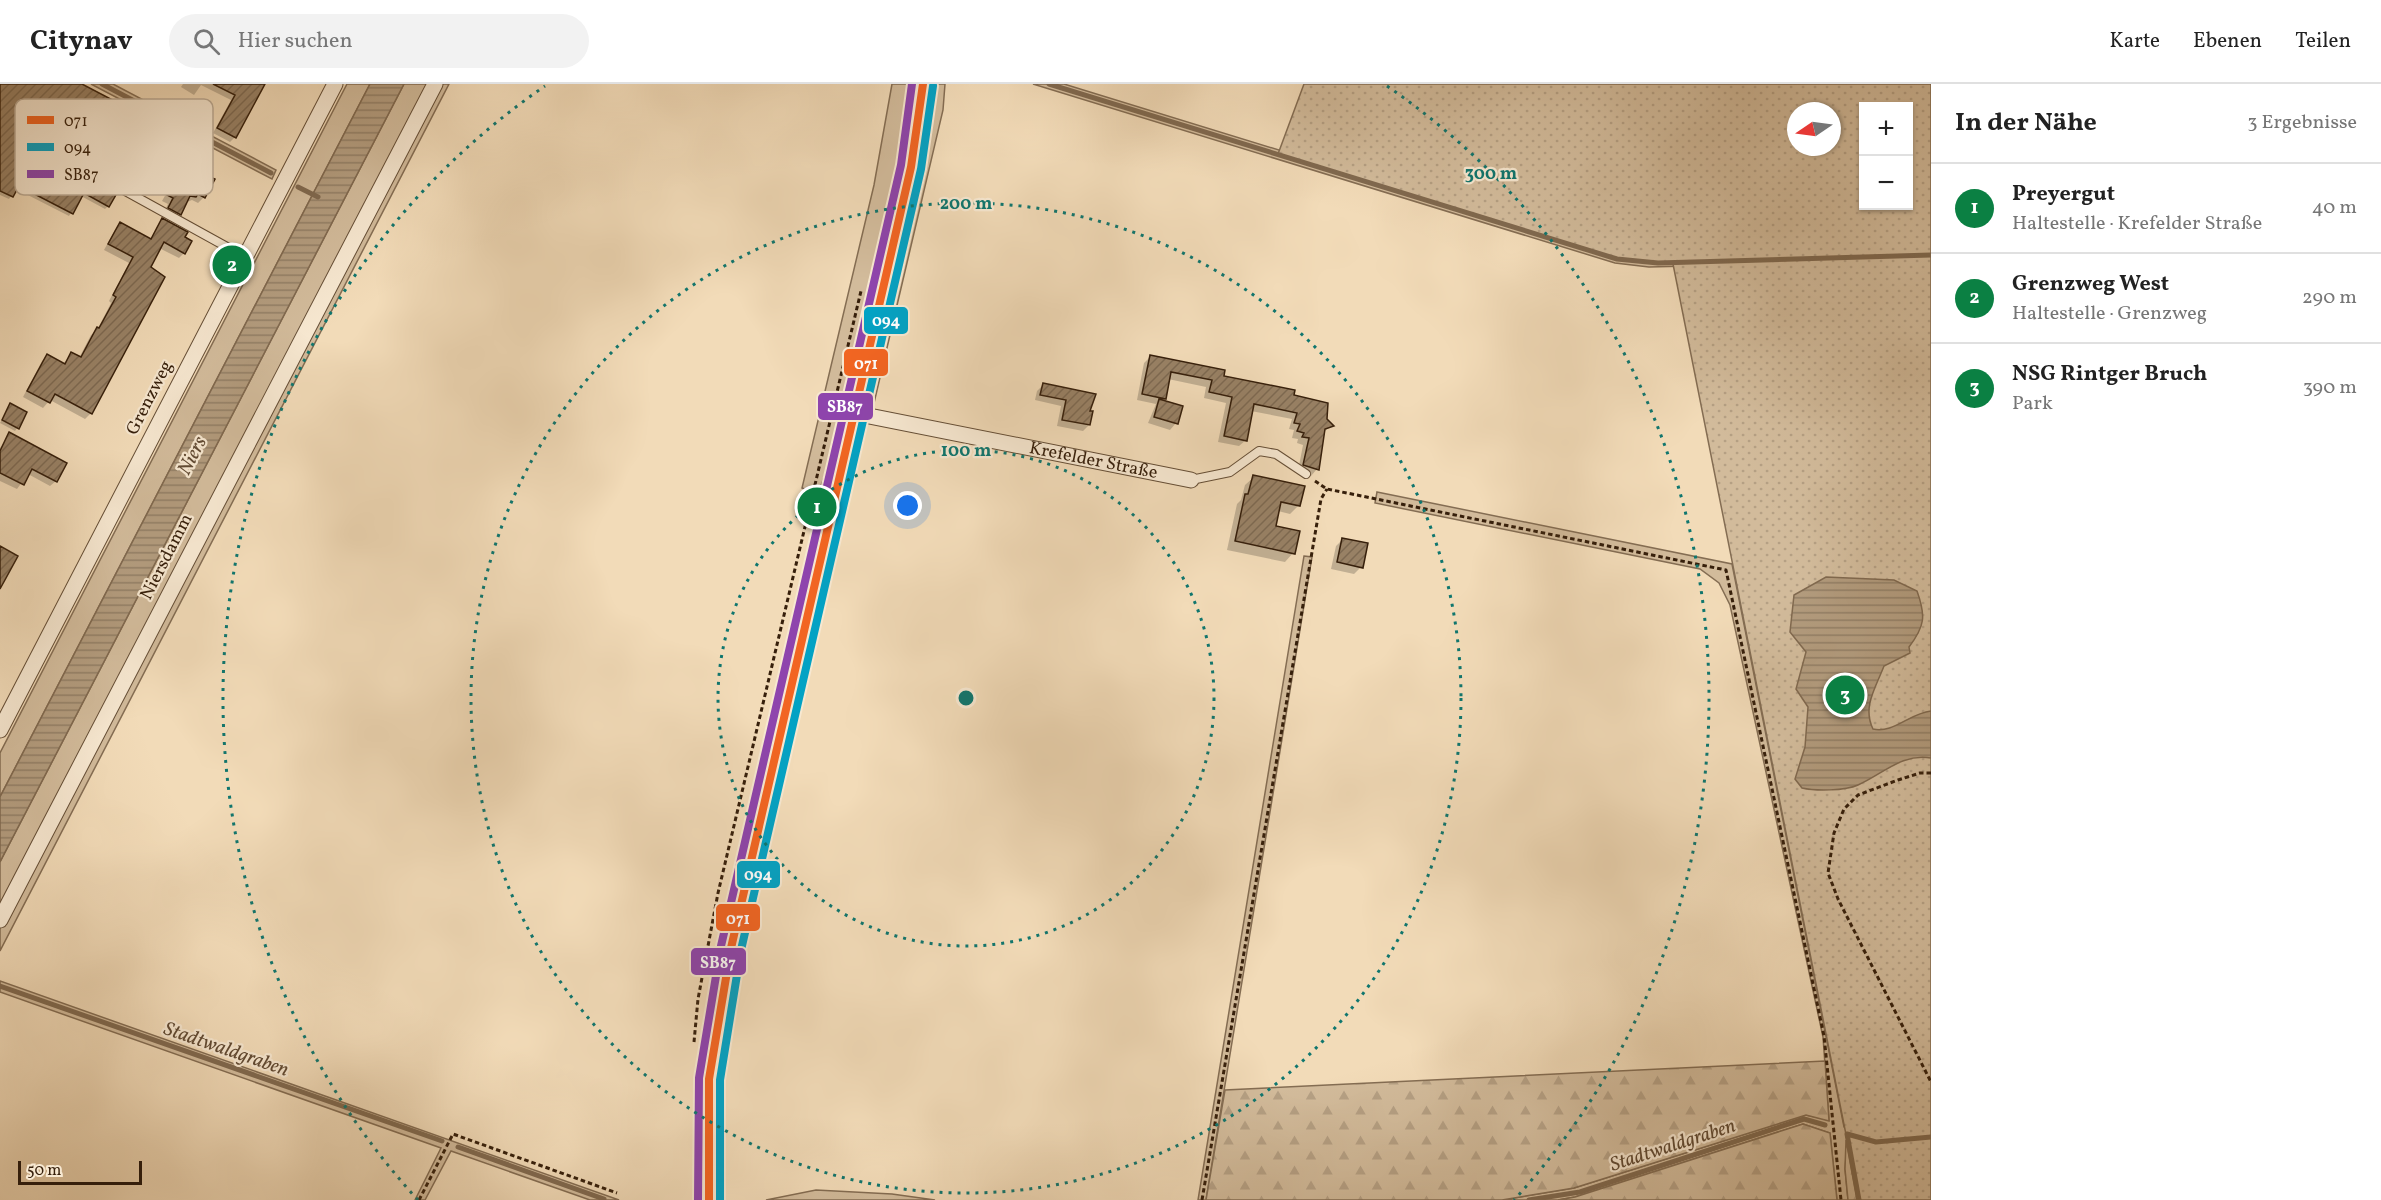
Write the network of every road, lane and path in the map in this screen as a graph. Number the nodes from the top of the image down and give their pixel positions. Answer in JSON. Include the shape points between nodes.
{"nodes":[{"id":1,"x":335,"y":84,"type":"edge"},
{"id":2,"x":435,"y":84,"type":"edge"},
{"id":3,"x":923,"y":84,"type":"edge"},
{"id":4,"x":133,"y":195,"type":"edge"},
{"id":5,"x":245,"y":257,"type":"junction"},
{"id":6,"x":854,"y":413,"type":"junction"},
{"id":7,"x":1306,"y":474,"type":"joint"},
{"id":8,"x":1191,"y":480,"type":"joint"},
{"id":9,"x":1327,"y":489,"type":"junction"},
{"id":10,"x":0,"y":730,"type":"edge"},
{"id":11,"x":1931,"y":773,"type":"edge"},
{"id":12,"x":0,"y":920,"type":"edge"},
{"id":13,"x":1931,"y":1082,"type":"edge"},
{"id":14,"x":616,"y":1193,"type":"dead end"},
{"id":15,"x":419,"y":1200,"type":"edge"},
{"id":16,"x":709,"y":1200,"type":"edge"},
{"id":17,"x":1202,"y":1200,"type":"edge"},
{"id":18,"x":1841,"y":1200,"type":"edge"}],
"edges":[{"from":1,"to":5,"type":"street","name":"Grenzweg"},
{"from":2,"to":12,"type":"street","name":"Niersdamm"},
{"from":3,"to":6,"type":"main road","via":[[911,166]]},
{"from":4,"to":5,"type":"lane"},
{"from":5,"to":10,"type":"street","name":"Grenzweg"},
{"from":6,"to":8,"type":"street","name":"Krefelder Straße"},
{"from":6,"to":16,"type":"main road","via":[[731,948],[709,1079]]},
{"from":7,"to":8,"type":"lane","via":[[1276,454],[1259,451],[1230,472]]},
{"from":7,"to":9,"type":"path"},
{"from":9,"to":17,"type":"path","via":[[1321,499]]},
{"from":9,"to":18,"type":"path","via":[[1726,570],[1824,1036]]},
{"from":11,"to":13,"type":"path","via":[[1920,773],[1858,795],[1844,808],[1834,833],[1828,873]]},
{"from":14,"to":15,"type":"path","via":[[453,1134]]}]}
